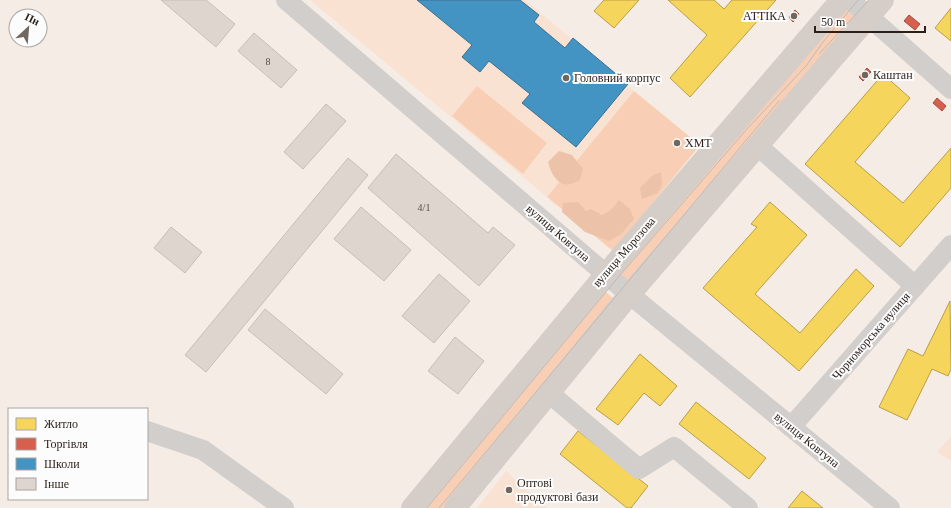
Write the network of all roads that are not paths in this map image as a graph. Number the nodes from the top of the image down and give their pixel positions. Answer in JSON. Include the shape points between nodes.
{"nodes":[{"id":1,"x":286,"y":0,"type":"edge"},
{"id":2,"x":841,"y":0,"type":"edge"},
{"id":3,"x":850,"y":0,"type":"edge"},
{"id":4,"x":883,"y":0,"type":"edge"},
{"id":5,"x":868,"y":17,"type":"junction"},
{"id":6,"x":951,"y":89,"type":"edge"},
{"id":7,"x":758,"y":146,"type":"junction"},
{"id":8,"x":951,"y":245,"type":"edge"},
{"id":9,"x":606,"y":274,"type":"junction"},
{"id":10,"x":915,"y":286,"type":"junction"},
{"id":11,"x":630,"y":294,"type":"junction"},
{"id":12,"x":549,"y":393,"type":"junction"},
{"id":13,"x":791,"y":428,"type":"junction"},
{"id":14,"x":148,"y":431,"type":"edge"},
{"id":15,"x":284,"y":508,"type":"edge"},
{"id":16,"x":412,"y":508,"type":"edge"},
{"id":17,"x":455,"y":508,"type":"edge"},
{"id":18,"x":748,"y":508,"type":"edge"},
{"id":19,"x":890,"y":508,"type":"edge"}],
"edges":[{"from":1,"to":9,"type":"street","name":"вулиця Ковтуна"},
{"from":2,"to":9,"type":"main road","name":"вулиця Морозова"},
{"from":3,"to":5,"type":"street"},
{"from":4,"to":5,"type":"main road"},
{"from":5,"to":6,"type":"street"},
{"from":5,"to":7,"type":"main road"},
{"from":7,"to":10,"type":"street"},
{"from":7,"to":11,"type":"main road"},
{"from":8,"to":10,"type":"street","name":"Чорноморська вулиця"},
{"from":9,"to":11,"type":"street","name":"вулиця Ковтуна"},
{"from":9,"to":16,"type":"main road","name":"вулиця Морозова"},
{"from":10,"to":13,"type":"street","name":"Чорноморська вулиця"},
{"from":11,"to":12,"type":"main road"},
{"from":11,"to":13,"type":"street","name":"вулиця Ковтуна"},
{"from":12,"to":17,"type":"main road"},
{"from":12,"to":18,"type":"street","via":[[639,469],[674,447]]},
{"from":13,"to":19,"type":"street","name":"вулиця Ковтуна"},
{"from":14,"to":15,"type":"street","via":[[203,450]]}]}
